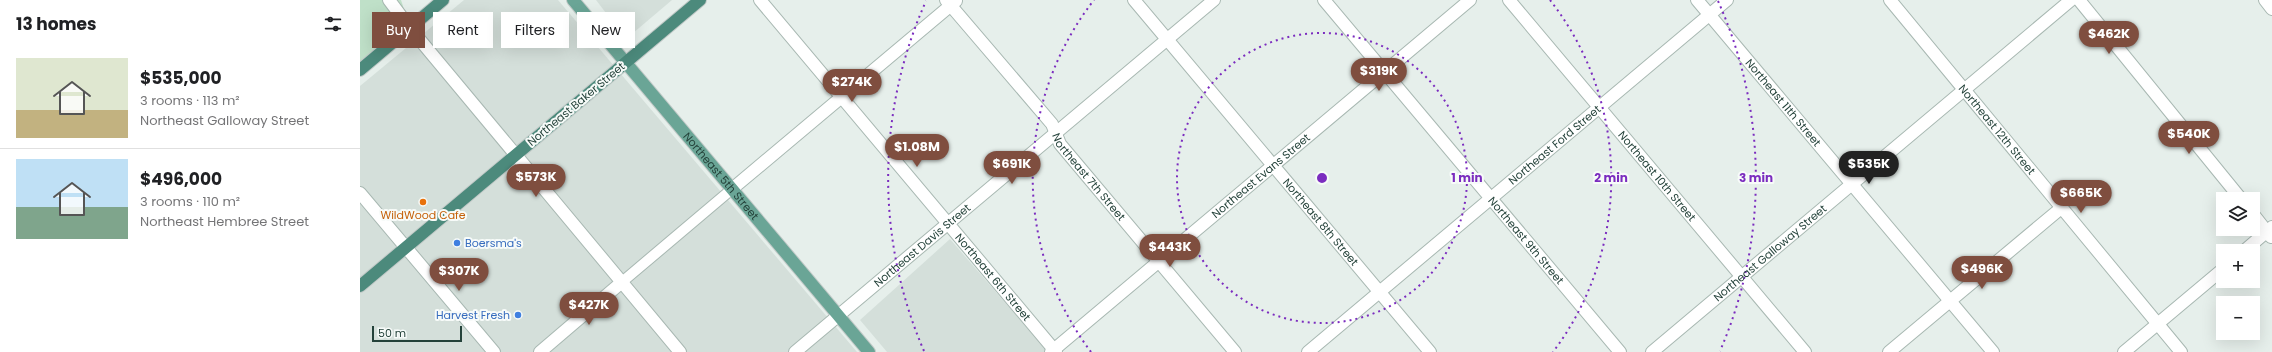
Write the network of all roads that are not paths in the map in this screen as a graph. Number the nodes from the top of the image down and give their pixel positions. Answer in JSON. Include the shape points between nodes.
{"nodes":[{"id":1,"x":390,"y":0,"type":"edge"},
{"id":2,"x":443,"y":0,"type":"edge"},
{"id":3,"x":573,"y":0,"type":"edge"},
{"id":4,"x":700,"y":0,"type":"edge"},
{"id":5,"x":760,"y":0,"type":"edge"},
{"id":6,"x":1134,"y":0,"type":"edge"},
{"id":7,"x":1214,"y":0,"type":"edge"},
{"id":8,"x":1324,"y":0,"type":"edge"},
{"id":9,"x":1470,"y":0,"type":"edge"},
{"id":10,"x":1509,"y":0,"type":"edge"},
{"id":11,"x":1697,"y":0,"type":"edge"},
{"id":12,"x":1727,"y":0,"type":"edge"},
{"id":13,"x":1890,"y":0,"type":"edge"},
{"id":14,"x":2071,"y":0,"type":"edge"},
{"id":15,"x":2080,"y":0,"type":"edge"},
{"id":16,"x":2265,"y":0,"type":"edge"},
{"id":17,"x":951,"y":2,"type":"edge"},
{"id":18,"x":2272,"y":9,"type":"edge"},
{"id":19,"x":399,"y":12,"type":"edge"},
{"id":20,"x":1710,"y":14,"type":"junction"},
{"id":21,"x":425,"y":15,"type":"edge"},
{"id":22,"x":1167,"y":39,"type":"junction"},
{"id":23,"x":425,"y":46,"type":"edge"},
{"id":24,"x":386,"y":48,"type":"edge"},
{"id":25,"x":625,"y":62,"type":"junction"},
{"id":26,"x":360,"y":70,"type":"edge"},
{"id":27,"x":1384,"y":72,"type":"junction"},
{"id":28,"x":1964,"y":90,"type":"junction"},
{"id":29,"x":842,"y":96,"type":"junction"},
{"id":30,"x":1599,"y":107,"type":"junction"},
{"id":31,"x":1055,"y":133,"type":"junction"},
{"id":32,"x":515,"y":155,"type":"junction"},
{"id":33,"x":1273,"y":165,"type":"junction"},
{"id":34,"x":1852,"y":184,"type":"junction"},
{"id":35,"x":732,"y":189,"type":"junction"},
{"id":36,"x":360,"y":192,"type":"edge"},
{"id":37,"x":2234,"y":192,"type":"edge"},
{"id":38,"x":1491,"y":198,"type":"junction"},
{"id":39,"x":2060,"y":209,"type":"junction"},
{"id":40,"x":2260,"y":221,"type":"edge"},
{"id":41,"x":948,"y":224,"type":"junction"},
{"id":42,"x":2270,"y":232,"type":"edge"},
{"id":43,"x":2254,"y":244,"type":"edge"},
{"id":44,"x":406,"y":247,"type":"junction"},
{"id":45,"x":1159,"y":261,"type":"junction"},
{"id":46,"x":2216,"y":275,"type":"edge"},
{"id":47,"x":1742,"y":277,"type":"junction"},
{"id":48,"x":622,"y":282,"type":"junction"},
{"id":49,"x":360,"y":286,"type":"edge"},
{"id":50,"x":1379,"y":292,"type":"junction"},
{"id":51,"x":1951,"y":301,"type":"junction"},
{"id":52,"x":839,"y":315,"type":"junction"},
{"id":53,"x":2157,"y":324,"type":"junction"},
{"id":54,"x":1053,"y":351,"type":"edge"},
{"id":55,"x":494,"y":352,"type":"edge"},
{"id":56,"x":540,"y":352,"type":"edge"},
{"id":57,"x":680,"y":352,"type":"edge"},
{"id":58,"x":795,"y":352,"type":"edge"},
{"id":59,"x":869,"y":352,"type":"edge"},
{"id":60,"x":1235,"y":352,"type":"edge"},
{"id":61,"x":1308,"y":352,"type":"edge"},
{"id":62,"x":1430,"y":352,"type":"edge"},
{"id":63,"x":1620,"y":352,"type":"edge"},
{"id":64,"x":1652,"y":352,"type":"edge"},
{"id":65,"x":1805,"y":352,"type":"edge"},
{"id":66,"x":1889,"y":352,"type":"edge"},
{"id":67,"x":1993,"y":352,"type":"edge"},
{"id":68,"x":2124,"y":352,"type":"edge"},
{"id":69,"x":2180,"y":352,"type":"edge"}],
"edges":[{"from":1,"to":19,"type":"street"},
{"from":2,"to":21,"type":"highway"},
{"from":3,"to":25,"type":"main road","name":"Northeast 5th Street"},
{"from":4,"to":25,"type":"highway","name":"Northeast Baker Street"},
{"from":5,"to":29,"type":"street","name":"Northeast 6th Street"},
{"from":6,"to":22,"type":"street","name":"Northeast 8th Street"},
{"from":7,"to":22,"type":"street","name":"Northeast Davis Street"},
{"from":8,"to":27,"type":"street","name":"Northeast 9th Street"},
{"from":9,"to":27,"type":"street","name":"Northeast Evans Street"},
{"from":10,"to":30,"type":"street","name":"Northeast 10th Street"},
{"from":11,"to":20,"type":"street","name":"Northeast 11th Street"},
{"from":12,"to":20,"type":"street","name":"Northeast Ford Street"},
{"from":13,"to":28,"type":"street","name":"Northeast 12th Street"},
{"from":14,"to":28,"type":"street","name":"Northeast Galloway Street"},
{"from":15,"to":37,"type":"street"},
{"from":16,"to":18,"type":"street"},
{"from":17,"to":29,"type":"street"},
{"from":17,"to":31,"type":"street","name":"Northeast 7th Street","via":[[1052,124]]},
{"from":20,"to":30,"type":"street","name":"Northeast Ford Street"},
{"from":20,"to":34,"type":"street","name":"Northeast 11th Street"},
{"from":22,"to":31,"type":"street","name":"Northeast Davis Street"},
{"from":22,"to":33,"type":"street","name":"Northeast 8th Street"},
{"from":23,"to":32,"type":"street"},
{"from":24,"to":26,"type":"highway"},
{"from":25,"to":32,"type":"highway","name":"Northeast Baker Street"},
{"from":25,"to":35,"type":"main road","name":"Northeast 5th Street"},
{"from":27,"to":33,"type":"street","name":"Northeast Evans Street"},
{"from":27,"to":38,"type":"street","name":"Northeast 9th Street"},
{"from":28,"to":34,"type":"street","name":"Northeast Galloway Street"},
{"from":28,"to":39,"type":"street","name":"Northeast 12th Street"},
{"from":29,"to":35,"type":"street"},
{"from":29,"to":41,"type":"street","name":"Northeast 6th Street"},
{"from":30,"to":38,"type":"street","name":"Northeast Ford Street"},
{"from":30,"to":47,"type":"street","name":"Northeast 10th Street"},
{"from":31,"to":41,"type":"street","name":"Northeast Davis Street"},
{"from":31,"to":45,"type":"street","name":"Northeast 7th Street","via":[[1060,144]]},
{"from":32,"to":44,"type":"highway","name":"Northeast Baker Street"},
{"from":32,"to":48,"type":"street"},
{"from":33,"to":45,"type":"street","name":"Northeast Evans Street"},
{"from":33,"to":50,"type":"street","name":"Northeast 8th Street"},
{"from":34,"to":47,"type":"street","name":"Northeast Galloway Street"},
{"from":34,"to":51,"type":"street","name":"Northeast 11th Street"},
{"from":35,"to":48,"type":"street"},
{"from":35,"to":52,"type":"main road","name":"Northeast 5th Street"},
{"from":36,"to":44,"type":"street"},
{"from":38,"to":50,"type":"street","name":"Northeast Ford Street"},
{"from":38,"to":63,"type":"street","name":"Northeast 9th Street"},
{"from":39,"to":51,"type":"street"},
{"from":39,"to":53,"type":"street","name":"Northeast 12th Street"},
{"from":40,"to":42,"type":"street"},
{"from":41,"to":52,"type":"street","name":"Northeast Davis Street"},
{"from":41,"to":54,"type":"street","name":"Northeast 6th Street"},
{"from":42,"to":43,"type":"street"},
{"from":44,"to":49,"type":"highway","name":"Northeast Baker Street"},
{"from":44,"to":55,"type":"street"},
{"from":45,"to":54,"type":"street","name":"Northeast Evans Street"},
{"from":45,"to":60,"type":"street","name":"Northeast 7th Street"},
{"from":46,"to":53,"type":"street"},
{"from":47,"to":64,"type":"street","name":"Northeast Galloway Street"},
{"from":47,"to":65,"type":"street","name":"Northeast 10th Street"},
{"from":48,"to":56,"type":"street"},
{"from":48,"to":57,"type":"street"},
{"from":50,"to":61,"type":"street","name":"Northeast Ford Street"},
{"from":50,"to":62,"type":"street","name":"Northeast 8th Street"},
{"from":51,"to":66,"type":"street"},
{"from":51,"to":67,"type":"street","name":"Northeast 11th Street"},
{"from":52,"to":58,"type":"street","name":"Northeast Davis Street"},
{"from":52,"to":59,"type":"main road","name":"Northeast 5th Street"},
{"from":53,"to":68,"type":"street"},
{"from":53,"to":69,"type":"street","name":"Northeast 12th Street"}]}
